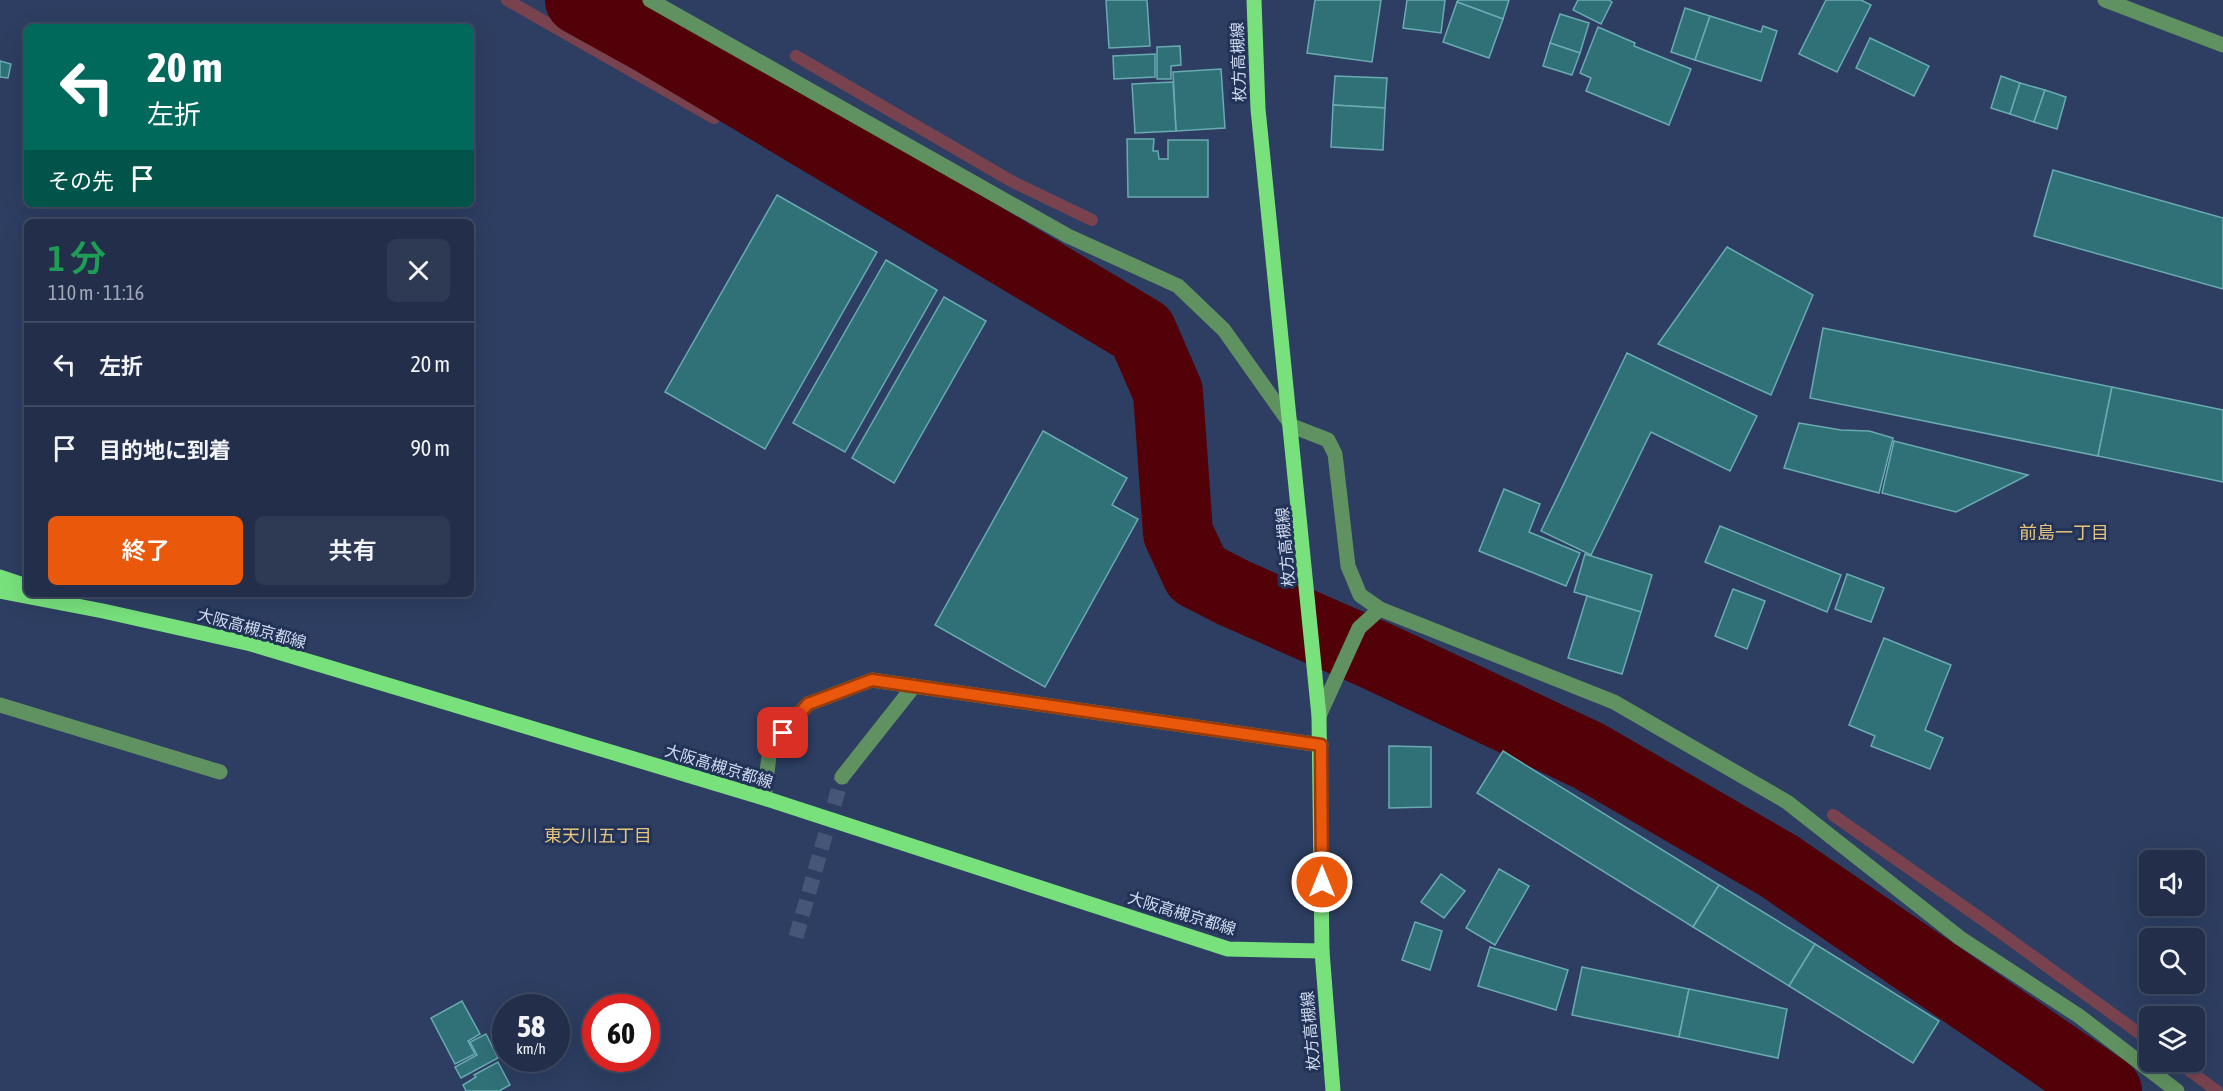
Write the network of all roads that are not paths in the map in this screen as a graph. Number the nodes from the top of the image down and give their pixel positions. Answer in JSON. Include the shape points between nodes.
{"nodes":[{"id":1,"x":650,"y":0,"type":"edge"},
{"id":2,"x":1254,"y":0,"type":"edge"},
{"id":3,"x":2104,"y":0,"type":"edge"},
{"id":4,"x":2223,"y":45,"type":"edge"},
{"id":5,"x":1292,"y":426,"type":"junction"},
{"id":6,"x":0,"y":577,"type":"edge"},
{"id":7,"x":24,"y":585,"type":"edge"},
{"id":8,"x":0,"y":591,"type":"edge"},
{"id":9,"x":24,"y":596,"type":"edge"},
{"id":10,"x":31,"y":597,"type":"edge"},
{"id":11,"x":61,"y":597,"type":"edge"},
{"id":12,"x":1380,"y":609,"type":"junction"},
{"id":13,"x":103,"y":611,"type":"junction"},
{"id":14,"x":914,"y":687,"type":"junction"},
{"id":15,"x":0,"y":705,"type":"edge"},
{"id":16,"x":1319,"y":716,"type":"junction"},
{"id":17,"x":1321,"y":745,"type":"junction"},
{"id":18,"x":220,"y":772,"type":"dead end"},
{"id":19,"x":842,"y":777,"type":"tunnel mouth"},
{"id":20,"x":764,"y":798,"type":"junction"},
{"id":21,"x":1322,"y":951,"type":"junction"},
{"id":22,"x":1333,"y":1091,"type":"edge"},
{"id":23,"x":2177,"y":1091,"type":"edge"}],
"edges":[{"from":1,"to":5,"type":"street","via":[[1068,236],[1178,286],[1224,330]]},
{"from":2,"to":5,"type":"main road","name":"枚方高槻線","via":[[1258,109]]},
{"from":3,"to":4,"type":"street"},
{"from":5,"to":12,"type":"street","via":[[1328,440],[1335,454],[1348,567],[1360,595]]},
{"from":5,"to":16,"type":"main road","name":"枚方高槻線"},
{"from":6,"to":7,"type":"main road"},
{"from":8,"to":9,"type":"main road","name":"大阪高槻京都線"},
{"from":10,"to":13,"type":"main road","name":"大阪高槻京都線"},
{"from":11,"to":13,"type":"main road","name":"大阪高槻京都線"},
{"from":12,"to":16,"type":"street","via":[[1359,628]]},
{"from":12,"to":23,"type":"street","via":[[1614,702],[1787,802],[1960,938],[2079,1016]]},
{"from":13,"to":20,"type":"main road","name":"大阪高槻京都線","via":[[251,644]]},
{"from":14,"to":17,"type":"street"},
{"from":14,"to":19,"type":"street"},
{"from":14,"to":20,"type":"street","via":[[872,680],[808,704],[770,747]]},
{"from":15,"to":18,"type":"street"},
{"from":16,"to":17,"type":"main road","name":"枚方高槻線"},
{"from":17,"to":21,"type":"main road","name":"枚方高槻線"},
{"from":20,"to":21,"type":"main road","name":"大阪高槻京都線","via":[[1228,949]]},
{"from":21,"to":22,"type":"main road","name":"枚方高槻線"}]}
